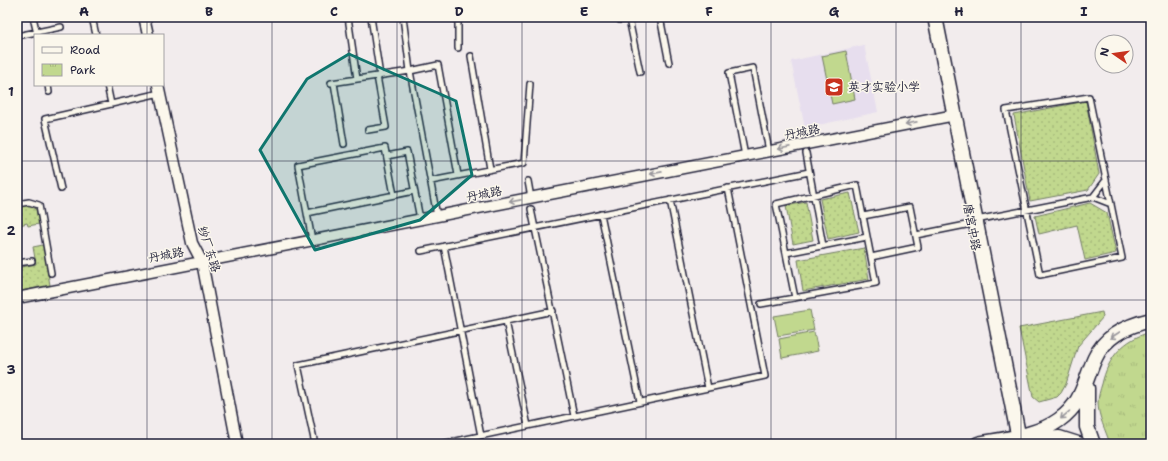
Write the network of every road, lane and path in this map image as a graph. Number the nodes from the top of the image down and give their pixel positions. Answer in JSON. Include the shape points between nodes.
{"nodes":[{"id":1,"x":33,"y":17,"type":"edge"},
{"id":2,"x":92,"y":17,"type":"edge"},
{"id":3,"x":144,"y":17,"type":"edge"},
{"id":4,"x":348,"y":17,"type":"edge"},
{"id":5,"x":371,"y":17,"type":"edge"},
{"id":6,"x":403,"y":17,"type":"edge"},
{"id":7,"x":458,"y":17,"type":"edge"},
{"id":8,"x":636,"y":17,"type":"edge"},
{"id":9,"x":660,"y":17,"type":"edge"},
{"id":10,"x":930,"y":17,"type":"edge"},
{"id":11,"x":935,"y":17,"type":"edge"},
{"id":12,"x":629,"y":19,"type":"junction"},
{"id":13,"x":620,"y":20,"type":"dead end"},
{"id":14,"x":61,"y":27,"type":"dead end"},
{"id":15,"x":34,"y":34,"type":"edge"},
{"id":16,"x":37,"y":34,"type":"edge"},
{"id":17,"x":96,"y":34,"type":"edge"},
{"id":18,"x":148,"y":34,"type":"edge"},
{"id":19,"x":17,"y":36,"type":"edge"},
{"id":20,"x":458,"y":48,"type":"dead end"},
{"id":21,"x":471,"y":56,"type":"dead end"},
{"id":22,"x":669,"y":63,"type":"dead end"},
{"id":23,"x":410,"y":71,"type":"junction"},
{"id":24,"x":640,"y":72,"type":"dead end"},
{"id":25,"x":379,"y":76,"type":"junction"},
{"id":26,"x":357,"y":79,"type":"junction"},
{"id":27,"x":530,"y":84,"type":"dead end"},
{"id":28,"x":48,"y":86,"type":"edge"},
{"id":29,"x":107,"y":86,"type":"edge"},
{"id":30,"x":159,"y":89,"type":"edge"},
{"id":31,"x":17,"y":91,"type":"edge"},
{"id":32,"x":49,"y":92,"type":"dead end"},
{"id":33,"x":18,"y":97,"type":"dead end"},
{"id":34,"x":111,"y":104,"type":"junction"},
{"id":35,"x":952,"y":115,"type":"junction"},
{"id":36,"x":368,"y":130,"type":"dead end"},
{"id":37,"x":344,"y":144,"type":"dead end"},
{"id":38,"x":769,"y":151,"type":"junction"},
{"id":39,"x":806,"y":153,"type":"dead end"},
{"id":40,"x":387,"y":156,"type":"junction"},
{"id":41,"x":745,"y":156,"type":"junction"},
{"id":42,"x":490,"y":169,"type":"junction"},
{"id":43,"x":809,"y":172,"type":"junction"},
{"id":44,"x":458,"y":175,"type":"junction"},
{"id":45,"x":1106,"y":180,"type":"junction"},
{"id":46,"x":431,"y":181,"type":"junction"},
{"id":47,"x":528,"y":181,"type":"dead end"},
{"id":48,"x":728,"y":188,"type":"junction"},
{"id":49,"x":61,"y":189,"type":"dead end"},
{"id":50,"x":414,"y":191,"type":"junction"},
{"id":51,"x":394,"y":195,"type":"junction"},
{"id":52,"x":813,"y":195,"type":"junction"},
{"id":53,"x":1093,"y":197,"type":"junction"},
{"id":54,"x":531,"y":198,"type":"junction"},
{"id":55,"x":670,"y":200,"type":"junction"},
{"id":56,"x":17,"y":204,"type":"edge"},
{"id":57,"x":1111,"y":204,"type":"junction"},
{"id":58,"x":531,"y":209,"type":"dead end"},
{"id":59,"x":1026,"y":210,"type":"junction"},
{"id":60,"x":307,"y":213,"type":"junction"},
{"id":61,"x":601,"y":214,"type":"junction"},
{"id":62,"x":437,"y":216,"type":"junction"},
{"id":63,"x":863,"y":216,"type":"junction"},
{"id":64,"x":420,"y":219,"type":"junction"},
{"id":65,"x":973,"y":222,"type":"junction"},
{"id":66,"x":535,"y":227,"type":"junction"},
{"id":67,"x":916,"y":235,"type":"junction"},
{"id":68,"x":867,"y":237,"type":"junction"},
{"id":69,"x":312,"y":240,"type":"junction"},
{"id":70,"x":444,"y":246,"type":"junction"},
{"id":71,"x":823,"y":246,"type":"junction"},
{"id":72,"x":421,"y":250,"type":"dead end"},
{"id":73,"x":786,"y":253,"type":"junction"},
{"id":74,"x":871,"y":257,"type":"junction"},
{"id":75,"x":32,"y":261,"type":"dead end"},
{"id":76,"x":202,"y":262,"type":"junction"},
{"id":77,"x":17,"y":263,"type":"edge"},
{"id":78,"x":51,"y":273,"type":"dead end"},
{"id":79,"x":17,"y":298,"type":"edge"},
{"id":80,"x":795,"y":298,"type":"junction"},
{"id":81,"x":761,"y":304,"type":"dead end"},
{"id":82,"x":553,"y":311,"type":"junction"},
{"id":83,"x":1151,"y":320,"type":"edge"},
{"id":84,"x":506,"y":321,"type":"junction"},
{"id":85,"x":460,"y":330,"type":"junction"},
{"id":86,"x":1087,"y":383,"type":"junction"},
{"id":87,"x":708,"y":388,"type":"junction"},
{"id":88,"x":640,"y":402,"type":"junction"},
{"id":89,"x":574,"y":416,"type":"junction"},
{"id":90,"x":528,"y":426,"type":"junction"},
{"id":91,"x":481,"y":436,"type":"junction"},
{"id":92,"x":1016,"y":441,"type":"edge"},
{"id":93,"x":237,"y":444,"type":"edge"},
{"id":94,"x":315,"y":444,"type":"edge"},
{"id":95,"x":442,"y":444,"type":"edge"},
{"id":96,"x":978,"y":444,"type":"edge"},
{"id":97,"x":1078,"y":444,"type":"edge"},
{"id":98,"x":1093,"y":444,"type":"edge"}],
"edges":[{"from":1,"to":16,"type":"lane"},
{"from":2,"to":17,"type":"lane"},
{"from":3,"to":18,"type":"street"},
{"from":4,"to":26,"type":"lane"},
{"from":5,"to":25,"type":"lane"},
{"from":6,"to":23,"type":"lane"},
{"from":7,"to":20,"type":"lane"},
{"from":8,"to":12,"type":"lane"},
{"from":9,"to":22,"type":"lane"},
{"from":10,"to":35,"type":"main road","name":"唐宫中路"},
{"from":11,"to":35,"type":"main road","name":"唐宫中路"},
{"from":12,"to":13,"type":"lane"},
{"from":12,"to":24,"type":"lane"},
{"from":14,"to":16,"type":"lane"},
{"from":15,"to":19,"type":"lane"},
{"from":21,"to":42,"type":"lane"},
{"from":23,"to":25,"type":"lane"},
{"from":23,"to":44,"type":"lane","via":[[438,65]]},
{"from":23,"to":46,"type":"lane"},
{"from":25,"to":26,"type":"lane"},
{"from":25,"to":36,"type":"lane","via":[[386,127]]},
{"from":26,"to":37,"type":"lane","via":[[333,83]]},
{"from":27,"to":42,"type":"lane","via":[[525,164]]},
{"from":28,"to":32,"type":"lane"},
{"from":29,"to":34,"type":"lane"},
{"from":30,"to":34,"type":"lane"},
{"from":30,"to":76,"type":"street","name":"纱厂东路","via":[[192,243]]},
{"from":31,"to":33,"type":"lane"},
{"from":34,"to":49,"type":"lane","via":[[45,119]]},
{"from":35,"to":38,"type":"street","name":"丹城路","one_way":true},
{"from":35,"to":65,"type":"main road","name":"唐宫中路"},
{"from":38,"to":41,"type":"street","name":"丹城路"},
{"from":38,"to":41,"type":"lane","via":[[753,68],[735,71],[729,73]]},
{"from":39,"to":43,"type":"lane"},
{"from":40,"to":50,"type":"lane","via":[[407,152]]},
{"from":40,"to":51,"type":"lane"},
{"from":40,"to":60,"type":"lane","via":[[385,148],[298,165]]},
{"from":41,"to":54,"type":"street","name":"丹城路","one_way":true},
{"from":42,"to":44,"type":"lane"},
{"from":43,"to":48,"type":"lane"},
{"from":43,"to":52,"type":"lane"},
{"from":44,"to":46,"type":"lane"},
{"from":45,"to":53,"type":"lane"},
{"from":45,"to":57,"type":"lane"},
{"from":45,"to":59,"type":"lane","via":[[1089,97],[1006,110]]},
{"from":46,"to":62,"type":"lane"},
{"from":47,"to":54,"type":"lane"},
{"from":48,"to":55,"type":"lane"},
{"from":48,"to":87,"type":"lane","via":[[765,376]]},
{"from":50,"to":51,"type":"lane"},
{"from":50,"to":64,"type":"lane"},
{"from":51,"to":60,"type":"lane"},
{"from":52,"to":63,"type":"lane","via":[[857,185]]},
{"from":52,"to":71,"type":"lane"},
{"from":52,"to":73,"type":"lane","via":[[776,204]]},
{"from":53,"to":57,"type":"lane"},
{"from":53,"to":59,"type":"lane"},
{"from":54,"to":62,"type":"street","name":"丹城路","one_way":true},
{"from":55,"to":61,"type":"lane"},
{"from":55,"to":87,"type":"lane"},
{"from":56,"to":78,"type":"lane","via":[[28,202],[39,205]]},
{"from":57,"to":59,"type":"lane","via":[[1122,258],[1040,275]]},
{"from":58,"to":66,"type":"lane"},
{"from":59,"to":65,"type":"lane"},
{"from":60,"to":69,"type":"lane"},
{"from":61,"to":66,"type":"lane"},
{"from":61,"to":88,"type":"lane"},
{"from":62,"to":64,"type":"street","name":"丹城路"},
{"from":63,"to":67,"type":"lane","via":[[910,207]]},
{"from":63,"to":68,"type":"lane"},
{"from":64,"to":69,"type":"street","name":"丹城路"},
{"from":65,"to":67,"type":"lane"},
{"from":65,"to":92,"type":"main road","name":"唐宫中路"},
{"from":66,"to":70,"type":"lane"},
{"from":66,"to":82,"type":"lane"},
{"from":67,"to":74,"type":"lane","via":[[918,247]]},
{"from":68,"to":71,"type":"lane"},
{"from":68,"to":74,"type":"lane"},
{"from":69,"to":76,"type":"street","name":"丹城路"},
{"from":70,"to":72,"type":"lane"},
{"from":70,"to":85,"type":"lane"},
{"from":71,"to":73,"type":"lane"},
{"from":73,"to":80,"type":"lane"},
{"from":74,"to":80,"type":"lane","via":[[876,283]]},
{"from":75,"to":77,"type":"lane"},
{"from":76,"to":79,"type":"street","name":"丹城路"},
{"from":76,"to":93,"type":"street","name":"纱厂东路"},
{"from":80,"to":81,"type":"lane"},
{"from":82,"to":84,"type":"lane"},
{"from":82,"to":89,"type":"lane"},
{"from":83,"to":86,"type":"main road","one_way":true,"via":[[1129,326],[1110,338],[1096,357]]},
{"from":84,"to":85,"type":"lane"},
{"from":84,"to":90,"type":"lane"},
{"from":85,"to":91,"type":"lane"},
{"from":85,"to":94,"type":"lane","via":[[298,365]]},
{"from":86,"to":92,"type":"main road","one_way":true,"via":[[1071,410],[1058,421]]},
{"from":86,"to":98,"type":"main road","via":[[1086,422]]},
{"from":87,"to":88,"type":"lane"},
{"from":88,"to":89,"type":"lane"},
{"from":89,"to":90,"type":"lane"},
{"from":90,"to":91,"type":"lane"},
{"from":91,"to":95,"type":"lane"},
{"from":92,"to":96,"type":"main road"},
{"from":92,"to":97,"type":"main road","via":[[1059,438]]}]}
